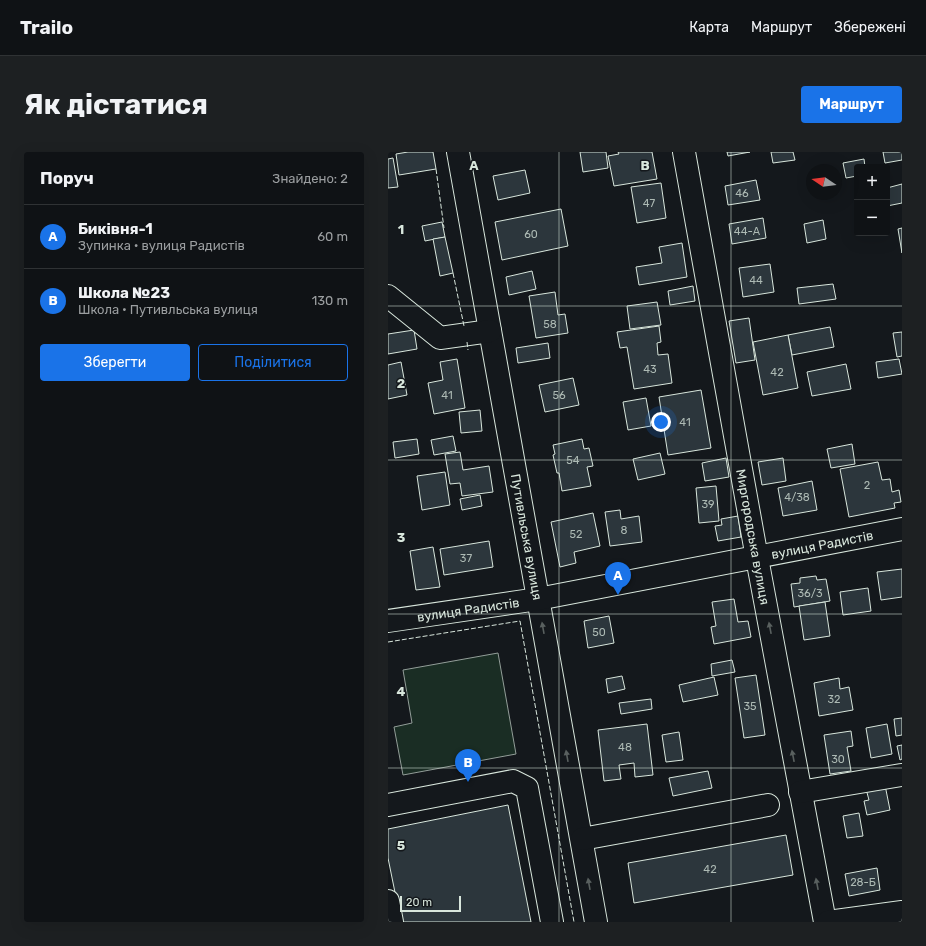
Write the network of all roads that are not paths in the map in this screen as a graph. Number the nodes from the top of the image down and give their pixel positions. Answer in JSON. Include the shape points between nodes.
{"nodes":[{"id":1,"x":458,"y":152,"type":"edge"},
{"id":2,"x":684,"y":152,"type":"edge"},
{"id":3,"x":388,"y":296,"type":"edge"},
{"id":4,"x":490,"y":331,"type":"junction"},
{"id":5,"x":902,"y":529,"type":"edge"},
{"id":6,"x":757,"y":558,"type":"junction"},
{"id":7,"x":538,"y":600,"type":"junction"},
{"id":8,"x":388,"y":621,"type":"edge"},
{"id":9,"x":901,"y":775,"type":"edge"},
{"id":10,"x":800,"y":792,"type":"junction"},
{"id":11,"x":388,"y":805,"type":"edge"},
{"id":12,"x":768,"y":805,"type":"dead end"},
{"id":13,"x":582,"y":839,"type":"junction"},
{"id":14,"x":388,"y":901,"type":"edge"},
{"id":15,"x":902,"y":912,"type":"edge"},
{"id":16,"x":392,"y":922,"type":"edge"},
{"id":17,"x":552,"y":922,"type":"edge"},
{"id":18,"x":596,"y":922,"type":"edge"},
{"id":19,"x":826,"y":922,"type":"edge"}],
"edges":[{"from":1,"to":4,"type":"street","name":"Путивльська вулиця"},
{"from":2,"to":6,"type":"street","name":"Миргородська вулиця"},
{"from":3,"to":4,"type":"street","via":[[440,338]]},
{"from":4,"to":7,"type":"street","name":"Путивльська вулиця"},
{"from":5,"to":6,"type":"street","name":"вулиця Радистів"},
{"from":6,"to":7,"type":"street","name":"вулиця Радистів"},
{"from":10,"to":6,"type":"street","name":"Миргородська вулиця","one_way":true},
{"from":7,"to":8,"type":"street","name":"вулиця Радистів"},
{"from":13,"to":7,"type":"street","name":"Путивльська вулиця","one_way":true},
{"from":9,"to":10,"type":"street"},
{"from":19,"to":10,"type":"street","name":"Миргородська вулиця","one_way":true},
{"from":11,"to":17,"type":"street","via":[[513,781],[527,788]]},
{"from":12,"to":13,"type":"street"},
{"from":18,"to":13,"type":"street","name":"Путивльська вулиця","one_way":true},
{"from":14,"to":16,"type":"street"},
{"from":15,"to":19,"type":"street"}]}
